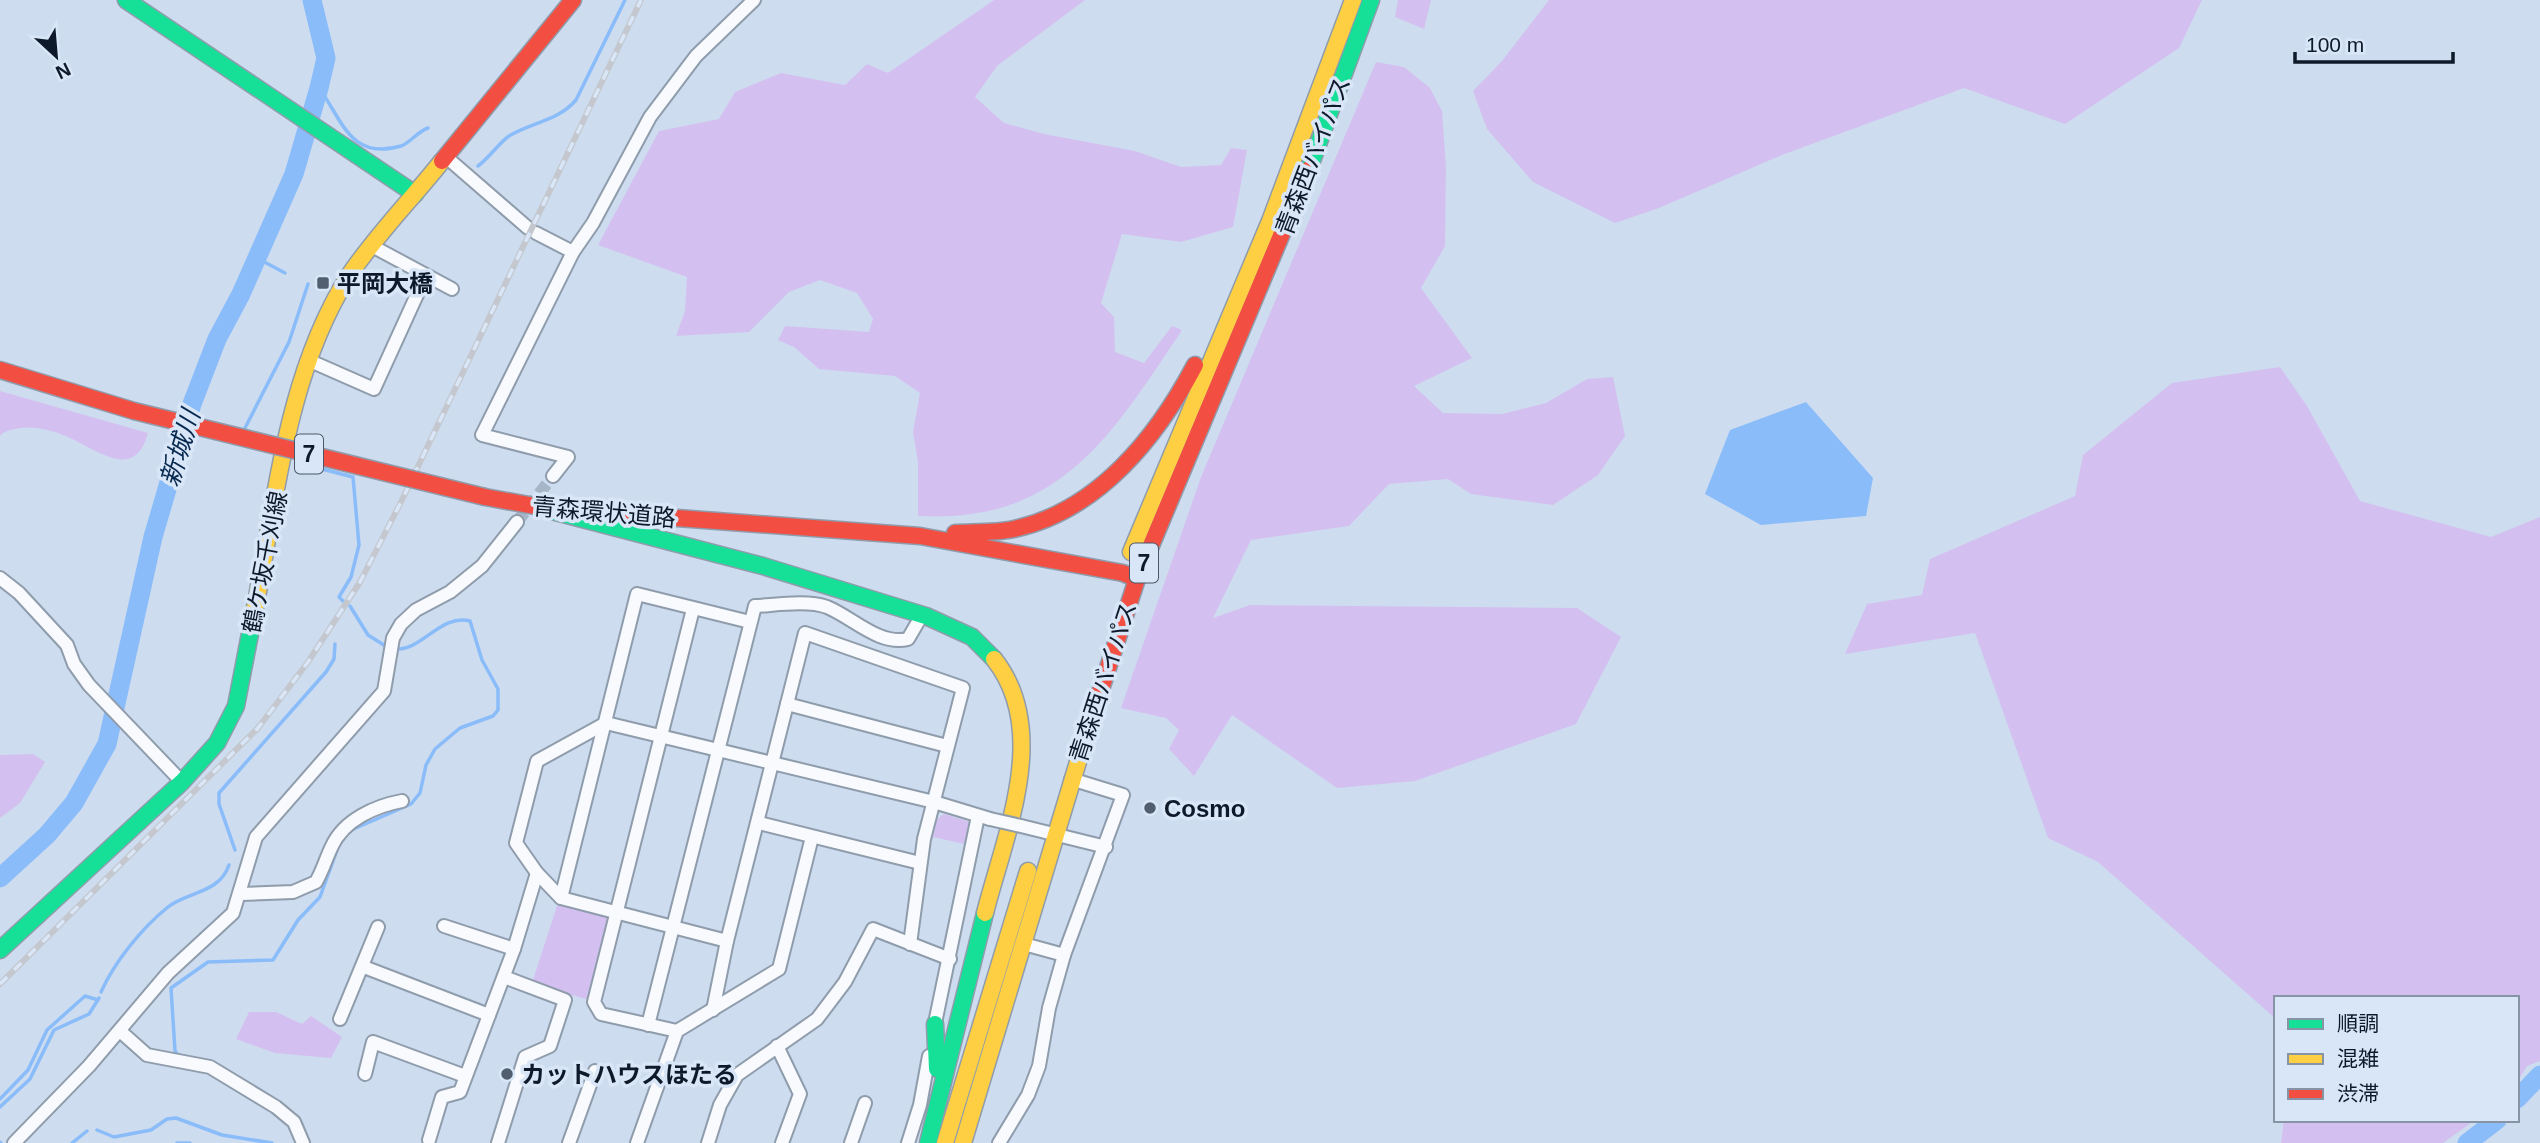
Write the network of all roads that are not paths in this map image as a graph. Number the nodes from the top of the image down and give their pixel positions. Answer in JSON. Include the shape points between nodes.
{"nodes":[{"id":1,"x":126,"y":0,"type":"edge"},
{"id":2,"x":573,"y":0,"type":"edge"},
{"id":3,"x":754,"y":0,"type":"edge"},
{"id":4,"x":1353,"y":0,"type":"edge"},
{"id":5,"x":1371,"y":0,"type":"edge"},
{"id":6,"x":445,"y":156,"type":"junction"},
{"id":7,"x":415,"y":194,"type":"junction"},
{"id":8,"x":1270,"y":221,"type":"junction"},
{"id":9,"x":372,"y":246,"type":"junction"},
{"id":10,"x":573,"y":252,"type":"junction"},
{"id":11,"x":426,"y":275,"type":"junction"},
{"id":12,"x":452,"y":289,"type":"dead end"},
{"id":13,"x":308,"y":360,"type":"junction"},
{"id":14,"x":0,"y":370,"type":"edge"},
{"id":15,"x":553,"y":476,"type":"tunnel mouth"},
{"id":16,"x":548,"y":510,"type":"junction"},
{"id":17,"x":517,"y":522,"type":"tunnel mouth"},
{"id":18,"x":920,"y":536,"type":"junction"},
{"id":19,"x":1130,"y":576,"type":"junction"},
{"id":20,"x":0,"y":578,"type":"edge"},
{"id":21,"x":693,"y":609,"type":"junction"},
{"id":22,"x":922,"y":615,"type":"junction"},
{"id":23,"x":750,"y":622,"type":"junction"},
{"id":24,"x":787,"y":704,"type":"junction"},
{"id":25,"x":606,"y":723,"type":"junction"},
{"id":26,"x":661,"y":735,"type":"junction"},
{"id":27,"x":947,"y":746,"type":"junction"},
{"id":28,"x":716,"y":748,"type":"junction"},
{"id":29,"x":772,"y":764,"type":"junction"},
{"id":30,"x":1064,"y":767,"type":"junction"},
{"id":31,"x":182,"y":782,"type":"junction"},
{"id":32,"x":402,"y":801,"type":"dead end"},
{"id":33,"x":934,"y":802,"type":"junction"},
{"id":34,"x":984,"y":817,"type":"junction"},
{"id":35,"x":759,"y":823,"type":"junction"},
{"id":36,"x":1048,"y":832,"type":"junction"},
{"id":37,"x":813,"y":837,"type":"junction"},
{"id":38,"x":1106,"y":846,"type":"junction"},
{"id":39,"x":920,"y":863,"type":"junction"},
{"id":40,"x":537,"y":873,"type":"junction"},
{"id":41,"x":241,"y":894,"type":"junction"},
{"id":42,"x":561,"y":898,"type":"junction"},
{"id":43,"x":616,"y":913,"type":"junction"},
{"id":44,"x":444,"y":926,"type":"dead end"},
{"id":45,"x":379,"y":927,"type":"dead end"},
{"id":46,"x":672,"y":927,"type":"junction"},
{"id":47,"x":727,"y":941,"type":"junction"},
{"id":48,"x":910,"y":944,"type":"junction"},
{"id":49,"x":1024,"y":944,"type":"junction"},
{"id":50,"x":514,"y":949,"type":"junction"},
{"id":51,"x":0,"y":950,"type":"edge"},
{"id":52,"x":1064,"y":955,"type":"junction"},
{"id":53,"x":950,"y":959,"type":"junction"},
{"id":54,"x":364,"y":967,"type":"junction"},
{"id":55,"x":503,"y":977,"type":"junction"},
{"id":56,"x":713,"y":1010,"type":"junction"},
{"id":57,"x":489,"y":1015,"type":"junction"},
{"id":58,"x":340,"y":1019,"type":"dead end"},
{"id":59,"x":935,"y":1024,"type":"junction"},
{"id":60,"x":648,"y":1025,"type":"junction"},
{"id":61,"x":120,"y":1031,"type":"junction"},
{"id":62,"x":677,"y":1031,"type":"junction"},
{"id":63,"x":777,"y":1046,"type":"junction"},
{"id":64,"x":595,"y":1071,"type":"dead end"},
{"id":65,"x":365,"y":1074,"type":"dead end"},
{"id":66,"x":465,"y":1076,"type":"junction"},
{"id":67,"x":865,"y":1103,"type":"dead end"},
{"id":68,"x":934,"y":1115,"type":"junction"},
{"id":69,"x":431,"y":1142,"type":"edge"},
{"id":70,"x":14,"y":1143,"type":"edge"},
{"id":71,"x":303,"y":1143,"type":"edge"},
{"id":72,"x":498,"y":1143,"type":"edge"},
{"id":73,"x":569,"y":1143,"type":"edge"},
{"id":74,"x":637,"y":1143,"type":"edge"},
{"id":75,"x":708,"y":1143,"type":"edge"},
{"id":76,"x":782,"y":1143,"type":"edge"},
{"id":77,"x":851,"y":1143,"type":"edge"},
{"id":78,"x":908,"y":1143,"type":"edge"},
{"id":79,"x":928,"y":1143,"type":"edge"},
{"id":80,"x":945,"y":1143,"type":"edge"},
{"id":81,"x":963,"y":1143,"type":"edge"},
{"id":82,"x":999,"y":1143,"type":"edge"}],
"edges":[{"from":1,"to":7,"type":"main road"},
{"from":2,"to":6,"type":"main road","name":"鶴ケ坂千刈線"},
{"from":3,"to":10,"type":"street","via":[[696,56],[650,117]]},
{"from":4,"to":8,"type":"main road","name":"青森西バイパス","number":"7"},
{"from":5,"to":19,"type":"main road","name":"青森西バイパス","number":"7","via":[[1293,211]]},
{"from":6,"to":7,"type":"main road","name":"鶴ケ坂千刈線"},
{"from":6,"to":10,"type":"street","via":[[532,230]]},
{"from":7,"to":9,"type":"main road","name":"鶴ケ坂千刈線"},
{"from":8,"to":18,"type":"main road","via":[[1189,377],[1158,427],[1126,466],[1081,502],[1023,527]]},
{"from":8,"to":19,"type":"main road","name":"青森西バイパス","number":"7"},
{"from":9,"to":11,"type":"street"},
{"from":9,"to":13,"type":"main road","name":"鶴ケ坂千刈線","via":[[337,296]]},
{"from":10,"to":15,"type":"street","via":[[482,435],[568,457]]},
{"from":11,"to":12,"type":"street"},
{"from":11,"to":13,"type":"street","via":[[374,389]]},
{"from":13,"to":31,"type":"main road","name":"鶴ケ坂千刈線","via":[[291,422],[236,706],[217,743]]},
{"from":14,"to":16,"type":"main road","name":"青森環状道路","number":"7","bridge":true,"via":[[134,411]]},
{"from":16,"to":18,"type":"main road","name":"青森環状道路","number":"7"},
{"from":16,"to":22,"type":"main road","via":[[831,584]]},
{"from":17,"to":41,"type":"street","via":[[482,566],[401,624],[393,638],[384,691],[256,837]]},
{"from":18,"to":19,"type":"main road","name":"青森環状道路","number":"7"},
{"from":19,"to":30,"type":"main road","name":"青森西バイパス","number":"7"},
{"from":19,"to":30,"type":"main road","name":"青森西バイパス","number":"7"},
{"from":20,"to":31,"type":"street","via":[[67,645],[89,685]]},
{"from":21,"to":23,"type":"street"},
{"from":21,"to":25,"type":"street","via":[[637,594]]},
{"from":21,"to":26,"type":"street"},
{"from":22,"to":23,"type":"street","via":[[908,639],[899,641],[825,606],[755,606]]},
{"from":22,"to":68,"type":"main road","via":[[964,632],[997,662],[1021,706],[1023,728],[1018,781]]},
{"from":23,"to":28,"type":"street"},
{"from":24,"to":27,"type":"street"},
{"from":24,"to":27,"type":"street","via":[[805,633],[963,688]]},
{"from":24,"to":29,"type":"street"},
{"from":25,"to":26,"type":"street"},
{"from":25,"to":40,"type":"street","via":[[537,761],[516,843]]},
{"from":25,"to":42,"type":"street"},
{"from":26,"to":28,"type":"street"},
{"from":26,"to":43,"type":"street"},
{"from":27,"to":33,"type":"street"},
{"from":28,"to":29,"type":"street"},
{"from":28,"to":46,"type":"street"},
{"from":29,"to":33,"type":"street"},
{"from":29,"to":35,"type":"street"},
{"from":30,"to":36,"type":"main road","name":"青森西バイパス","number":"7"},
{"from":30,"to":38,"type":"street","via":[[1123,795]]},
{"from":31,"to":51,"type":"main road","name":"鶴ケ坂千刈線"},
{"from":32,"to":41,"type":"street","via":[[355,819],[333,843],[316,882],[293,892]]},
{"from":33,"to":34,"type":"street"},
{"from":33,"to":39,"type":"street"},
{"from":34,"to":36,"type":"street","bridge":true},
{"from":34,"to":53,"type":"street"},
{"from":35,"to":37,"type":"street"},
{"from":35,"to":47,"type":"street"},
{"from":36,"to":38,"type":"street"},
{"from":36,"to":49,"type":"main road","name":"青森西バイパス","number":"7"},
{"from":36,"to":80,"type":"main road","name":"青森西バイパス","number":"7"},
{"from":37,"to":39,"type":"street"},
{"from":37,"to":56,"type":"street","via":[[779,969]]},
{"from":38,"to":52,"type":"street"},
{"from":39,"to":48,"type":"street"},
{"from":40,"to":42,"type":"street"},
{"from":40,"to":50,"type":"street"},
{"from":41,"to":61,"type":"street","via":[[233,913],[168,973]]},
{"from":42,"to":43,"type":"street"},
{"from":43,"to":46,"type":"street"},
{"from":43,"to":60,"type":"street","via":[[594,1002],[601,1014]]},
{"from":44,"to":50,"type":"street"},
{"from":45,"to":54,"type":"street"},
{"from":46,"to":47,"type":"street"},
{"from":46,"to":60,"type":"street"},
{"from":47,"to":56,"type":"street"},
{"from":48,"to":53,"type":"street"},
{"from":48,"to":63,"type":"street","via":[[873,929],[845,982],[817,1018]]},
{"from":49,"to":52,"type":"street"},
{"from":49,"to":81,"type":"main road","name":"青森西バイパス","number":"7"},
{"from":50,"to":55,"type":"street"},
{"from":52,"to":82,"type":"street","via":[[1039,1066],[1028,1095]]},
{"from":53,"to":59,"type":"street"},
{"from":54,"to":57,"type":"street"},
{"from":54,"to":58,"type":"street"},
{"from":55,"to":57,"type":"street"},
{"from":55,"to":72,"type":"street","via":[[565,1000],[550,1046],[525,1057]]},
{"from":56,"to":62,"type":"street"},
{"from":57,"to":66,"type":"street"},
{"from":59,"to":68,"type":"main road"},
{"from":59,"to":78,"type":"street"},
{"from":60,"to":62,"type":"street"},
{"from":61,"to":70,"type":"street"},
{"from":61,"to":71,"type":"street","via":[[147,1055],[210,1067],[276,1107],[294,1122]]},
{"from":62,"to":74,"type":"street"},
{"from":63,"to":75,"type":"street","via":[[737,1075],[720,1105]]},
{"from":63,"to":76,"type":"street","via":[[800,1094]]},
{"from":64,"to":73,"type":"street"},
{"from":65,"to":66,"type":"street","via":[[373,1042]]},
{"from":66,"to":69,"type":"street","via":[[460,1092],[442,1097]]},
{"from":67,"to":77,"type":"street"},
{"from":68,"to":79,"type":"main road"}]}
